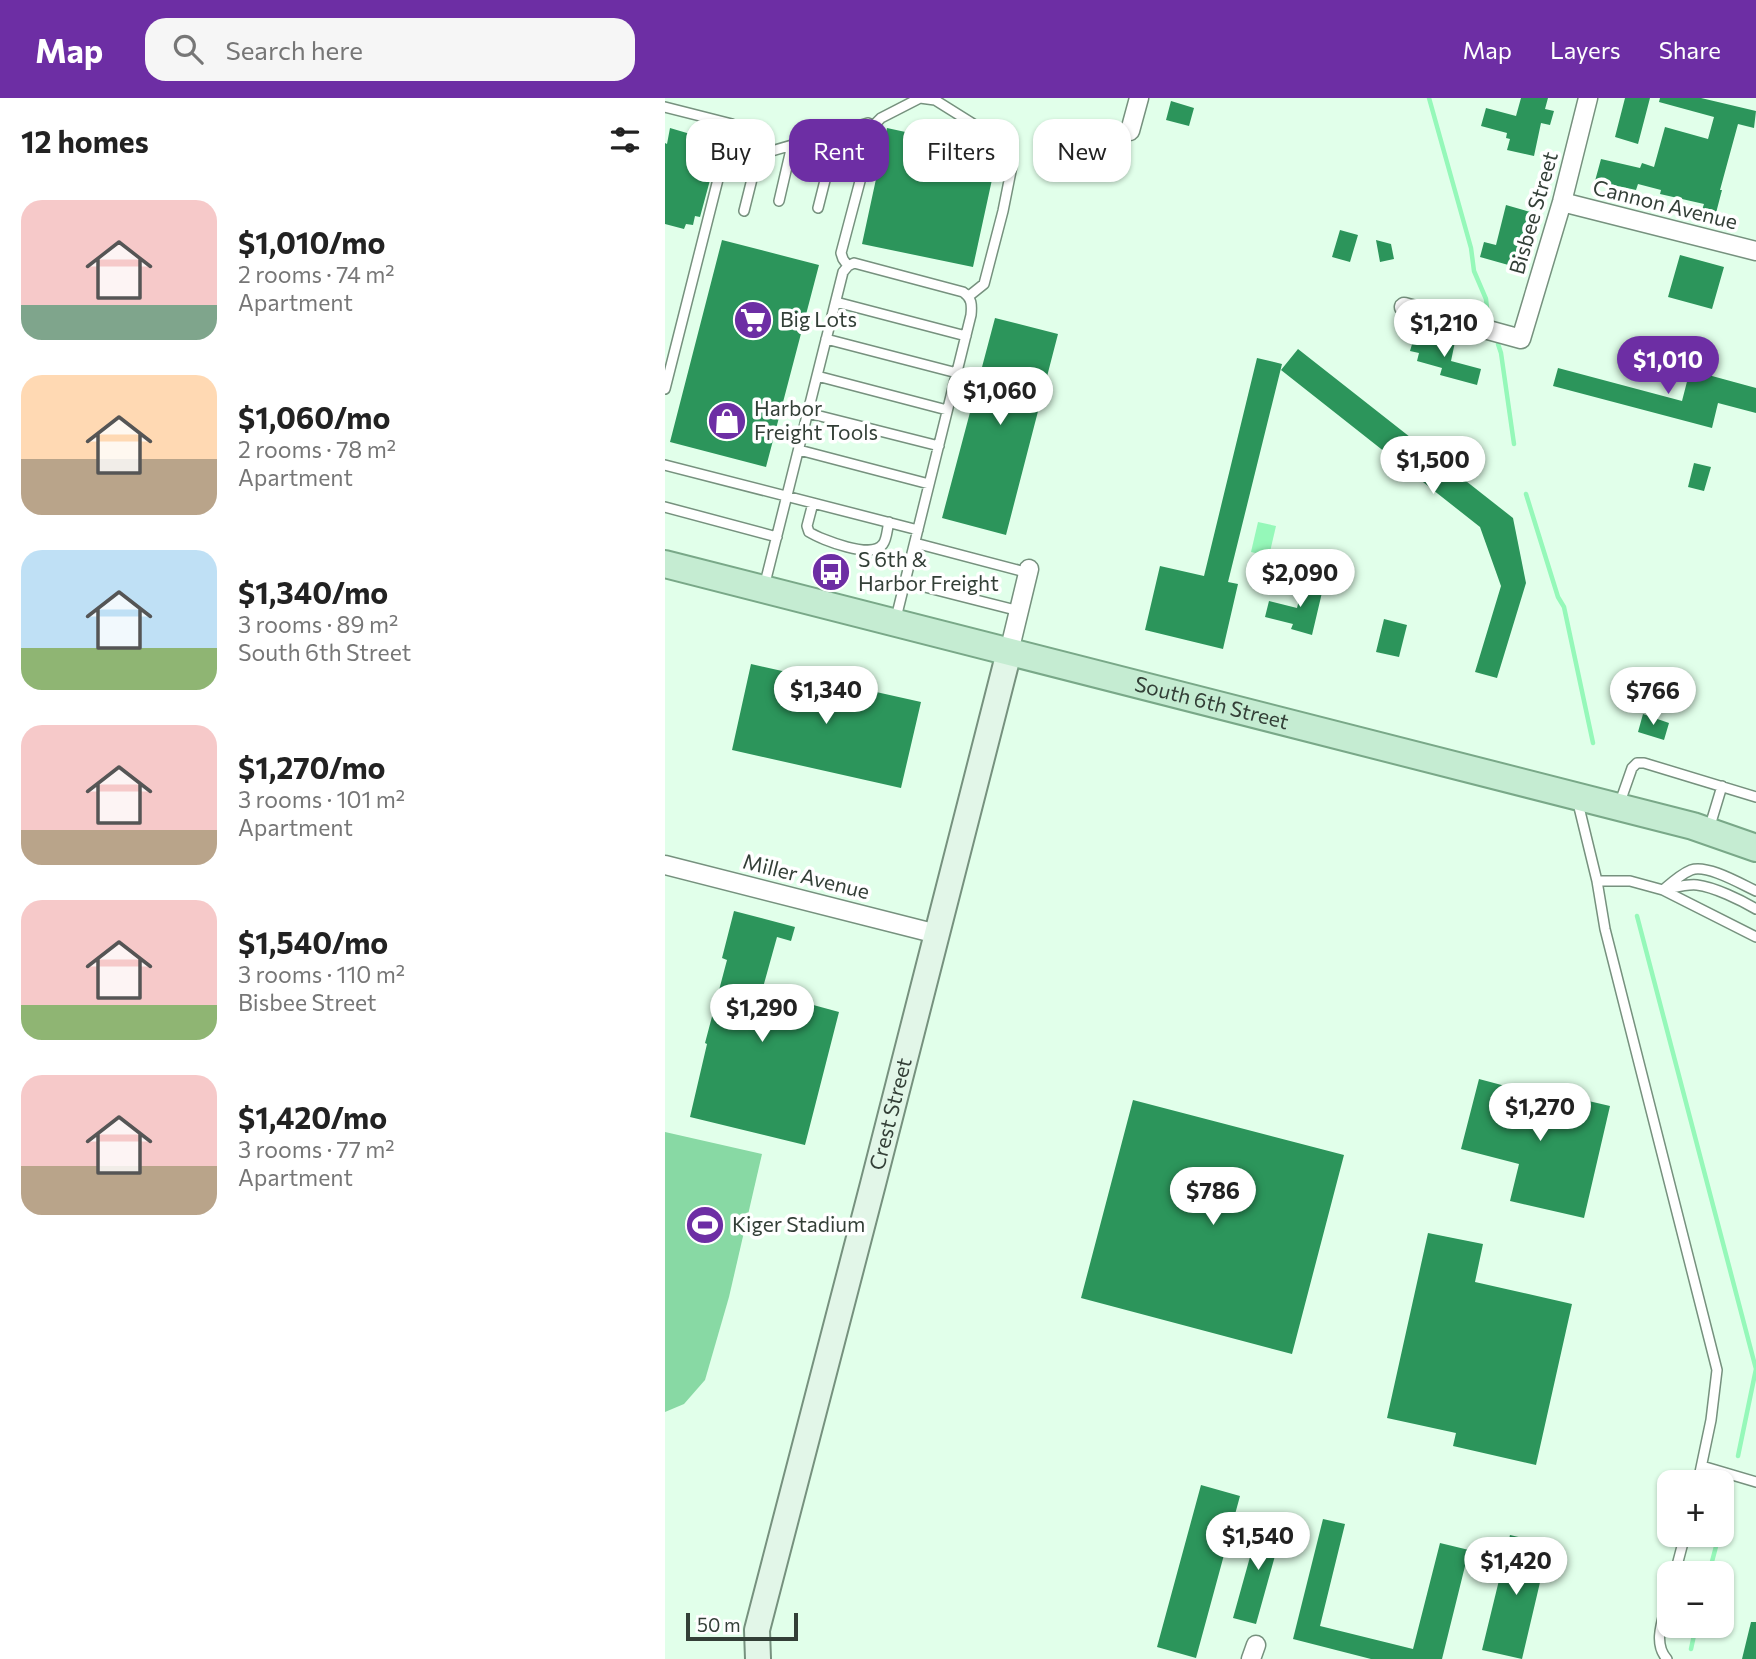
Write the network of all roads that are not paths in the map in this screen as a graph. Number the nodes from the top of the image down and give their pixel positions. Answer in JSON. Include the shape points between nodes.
{"nodes":[{"id":1,"x":1139,"y":98,"type":"edge"},
{"id":2,"x":1588,"y":98,"type":"edge"},
{"id":3,"x":665,"y":107,"type":"edge"},
{"id":4,"x":880,"y":119,"type":"edge"},
{"id":5,"x":1131,"y":127,"type":"edge"},
{"id":6,"x":789,"y":146,"type":"edge"},
{"id":7,"x":789,"y":158,"type":"edge"},
{"id":8,"x":824,"y":182,"type":"edge"},
{"id":9,"x":860,"y":182,"type":"edge"},
{"id":10,"x":779,"y":201,"type":"dead end"},
{"id":11,"x":1562,"y":202,"type":"junction"},
{"id":12,"x":818,"y":208,"type":"dead end"},
{"id":13,"x":744,"y":211,"type":"dead end"},
{"id":14,"x":1756,"y":251,"type":"edge"},
{"id":15,"x":848,"y":266,"type":"junction"},
{"id":16,"x":969,"y":296,"type":"junction"},
{"id":17,"x":836,"y":302,"type":"junction"},
{"id":18,"x":1404,"y":307,"type":"dead end"},
{"id":19,"x":966,"y":336,"type":"junction"},
{"id":20,"x":826,"y":339,"type":"junction"},
{"id":21,"x":957,"y":373,"type":"junction"},
{"id":22,"x":817,"y":376,"type":"junction"},
{"id":23,"x":665,"y":389,"type":"edge"},
{"id":24,"x":947,"y":410,"type":"junction"},
{"id":25,"x":808,"y":414,"type":"junction"},
{"id":26,"x":939,"y":446,"type":"junction"},
{"id":27,"x":799,"y":450,"type":"junction"},
{"id":28,"x":665,"y":465,"type":"edge"},
{"id":29,"x":929,"y":484,"type":"junction"},
{"id":30,"x":787,"y":497,"type":"junction"},
{"id":31,"x":813,"y":503,"type":"junction"},
{"id":32,"x":665,"y":508,"type":"edge"},
{"id":33,"x":889,"y":522,"type":"junction"},
{"id":34,"x":918,"y":530,"type":"junction"},
{"id":35,"x":777,"y":537,"type":"junction"},
{"id":36,"x":915,"y":543,"type":"junction"},
{"id":37,"x":665,"y":564,"type":"edge"},
{"id":38,"x":1029,"y":571,"type":"joint"},
{"id":39,"x":905,"y":582,"type":"junction"},
{"id":40,"x":764,"y":589,"type":"junction"},
{"id":41,"x":1019,"y":611,"type":"junction"},
{"id":42,"x":895,"y":623,"type":"junction"},
{"id":43,"x":1009,"y":652,"type":"junction"},
{"id":44,"x":1722,"y":786,"type":"junction"},
{"id":45,"x":1576,"y":796,"type":"junction"},
{"id":46,"x":1756,"y":797,"type":"edge"},
{"id":47,"x":1618,"y":806,"type":"junction"},
{"id":48,"x":1709,"y":831,"type":"junction"},
{"id":49,"x":1756,"y":848,"type":"edge"},
{"id":50,"x":665,"y":866,"type":"edge"},
{"id":51,"x":1597,"y":881,"type":"junction"},
{"id":52,"x":1663,"y":890,"type":"junction"},
{"id":53,"x":1756,"y":891,"type":"edge"},
{"id":54,"x":1756,"y":909,"type":"edge"},
{"id":55,"x":937,"y":934,"type":"junction"},
{"id":56,"x":1756,"y":937,"type":"edge"},
{"id":57,"x":1702,"y":1466,"type":"junction"},
{"id":58,"x":1701,"y":1470,"type":"edge"},
{"id":59,"x":1756,"y":1482,"type":"edge"},
{"id":60,"x":1658,"y":1638,"type":"edge"},
{"id":61,"x":758,"y":1659,"type":"edge"},
{"id":62,"x":1667,"y":1659,"type":"edge"}],
"edges":[{"from":1,"to":5,"type":"street"},
{"from":2,"to":11,"type":"street","name":"Bisbee Street"},
{"from":3,"to":23,"type":"lane","via":[[732,124]]},
{"from":4,"to":16,"type":"lane","via":[[920,98],[935,100],[1008,149],[1012,166],[984,284]]},
{"from":6,"to":13,"type":"lane","via":[[758,155]]},
{"from":7,"to":10,"type":"lane"},
{"from":8,"to":12,"type":"lane"},
{"from":9,"to":15,"type":"lane","via":[[841,253]]},
{"from":11,"to":14,"type":"street","name":"Cannon Avenue"},
{"from":11,"to":18,"type":"street","name":"Bisbee Street","via":[[1521,339]]},
{"from":15,"to":16,"type":"lane","via":[[854,263]]},
{"from":15,"to":17,"type":"lane"},
{"from":16,"to":19,"type":"lane","via":[[972,304]]},
{"from":17,"to":19,"type":"lane"},
{"from":17,"to":20,"type":"lane"},
{"from":19,"to":21,"type":"lane"},
{"from":20,"to":21,"type":"lane"},
{"from":20,"to":22,"type":"lane"},
{"from":21,"to":24,"type":"lane"},
{"from":22,"to":24,"type":"lane"},
{"from":22,"to":25,"type":"lane"},
{"from":24,"to":26,"type":"lane"},
{"from":25,"to":26,"type":"lane"},
{"from":25,"to":27,"type":"lane"},
{"from":26,"to":29,"type":"lane"},
{"from":27,"to":29,"type":"lane"},
{"from":27,"to":30,"type":"lane"},
{"from":28,"to":30,"type":"lane"},
{"from":29,"to":34,"type":"lane"},
{"from":30,"to":31,"type":"lane"},
{"from":30,"to":35,"type":"lane"},
{"from":31,"to":33,"type":"lane"},
{"from":31,"to":33,"type":"lane","via":[[809,532],[866,551],[883,544]]},
{"from":32,"to":35,"type":"lane"},
{"from":33,"to":34,"type":"lane"},
{"from":34,"to":36,"type":"lane"},
{"from":35,"to":40,"type":"lane"},
{"from":36,"to":38,"type":"lane"},
{"from":36,"to":39,"type":"lane"},
{"from":37,"to":40,"type":"main road","name":"South 6th Street"},
{"from":38,"to":41,"type":"street","name":"Crest Street"},
{"from":39,"to":41,"type":"lane"},
{"from":39,"to":42,"type":"lane"},
{"from":40,"to":42,"type":"main road","name":"South 6th Street"},
{"from":41,"to":43,"type":"street","name":"Crest Street"},
{"from":42,"to":43,"type":"main road","name":"South 6th Street"},
{"from":43,"to":45,"type":"main road","name":"South 6th Street"},
{"from":43,"to":55,"type":"street","name":"Crest Street"},
{"from":44,"to":46,"type":"lane"},
{"from":44,"to":47,"type":"lane","via":[[1637,763]]},
{"from":44,"to":48,"type":"lane"},
{"from":45,"to":47,"type":"main road","name":"South 6th Street"},
{"from":45,"to":51,"type":"lane"},
{"from":47,"to":48,"type":"main road","name":"South 6th Street"},
{"from":48,"to":49,"type":"main road","name":"South 6th Street"},
{"from":50,"to":55,"type":"street","name":"Miller Avenue"},
{"from":51,"to":52,"type":"lane","via":[[1630,881]]},
{"from":51,"to":57,"type":"lane","via":[[1605,929],[1717,1370]]},
{"from":52,"to":53,"type":"lane","via":[[1689,870],[1698,869]]},
{"from":52,"to":54,"type":"lane","via":[[1698,885]]},
{"from":52,"to":56,"type":"lane"},
{"from":55,"to":61,"type":"street","name":"Crest Street","via":[[757,1630]]},
{"from":57,"to":58,"type":"lane"},
{"from":57,"to":59,"type":"lane"},
{"from":60,"to":62,"type":"lane"}]}
